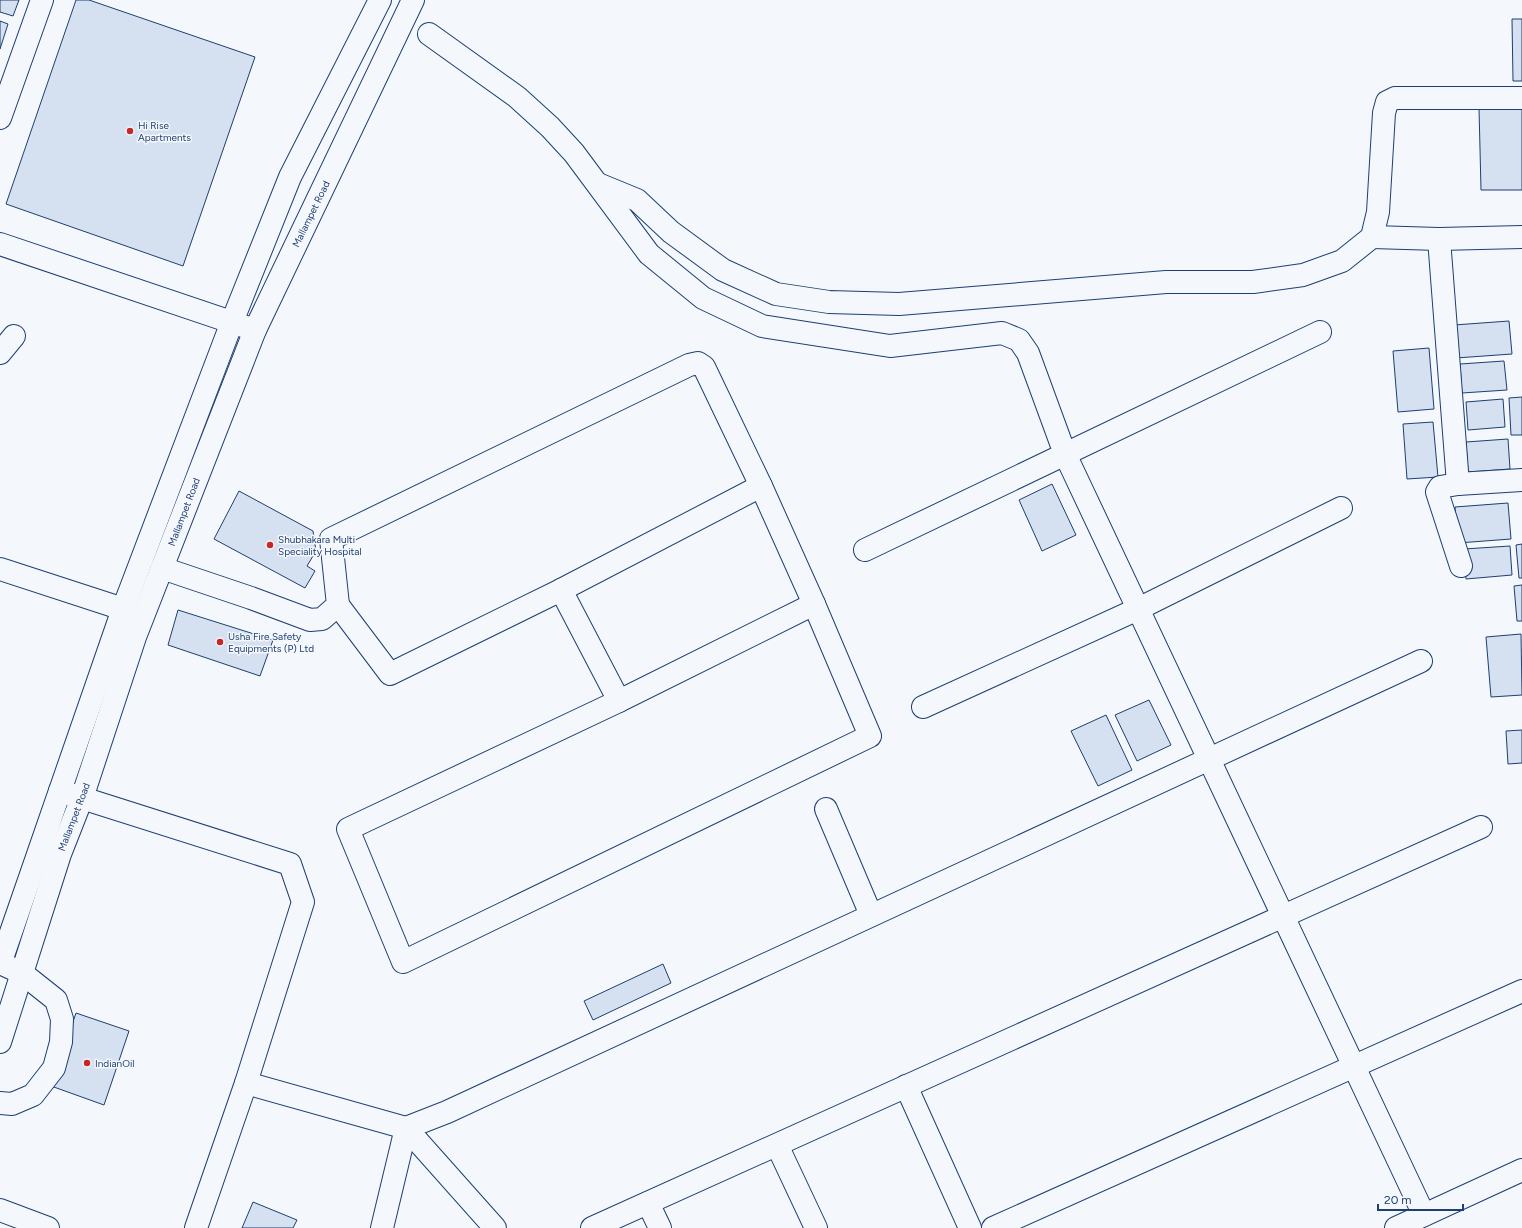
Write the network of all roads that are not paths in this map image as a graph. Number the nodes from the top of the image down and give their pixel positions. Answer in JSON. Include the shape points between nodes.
{"nodes":[{"id":1,"x":42,"y":0,"type":"edge"},
{"id":2,"x":380,"y":0,"type":"edge"},
{"id":3,"x":413,"y":0,"type":"edge"},
{"id":4,"x":429,"y":34,"type":"dead end"},
{"id":5,"x":1522,"y":98,"type":"edge"},
{"id":6,"x":0,"y":118,"type":"edge"},
{"id":7,"x":597,"y":184,"type":"junction"},
{"id":8,"x":1372,"y":237,"type":"junction"},
{"id":9,"x":1522,"y":237,"type":"edge"},
{"id":10,"x":1439,"y":239,"type":"junction"},
{"id":11,"x":0,"y":244,"type":"edge"},
{"id":12,"x":232,"y":322,"type":"junction"},
{"id":13,"x":255,"y":330,"type":"junction"},
{"id":14,"x":1320,"y":332,"type":"dead end"},
{"id":15,"x":14,"y":336,"type":"dead end"},
{"id":16,"x":0,"y":353,"type":"edge"},
{"id":17,"x":1065,"y":454,"type":"junction"},
{"id":18,"x":1522,"y":480,"type":"edge"},
{"id":19,"x":1458,"y":484,"type":"junction"},
{"id":20,"x":761,"y":486,"type":"junction"},
{"id":21,"x":1341,"y":508,"type":"dead end"},
{"id":22,"x":865,"y":550,"type":"dead end"},
{"id":23,"x":1461,"y":566,"type":"dead end"},
{"id":24,"x":162,"y":568,"type":"junction"},
{"id":25,"x":0,"y":569,"type":"edge"},
{"id":26,"x":561,"y":590,"type":"junction"},
{"id":27,"x":814,"y":604,"type":"junction"},
{"id":28,"x":338,"y":605,"type":"junction"},
{"id":29,"x":123,"y":609,"type":"junction"},
{"id":30,"x":1138,"y":609,"type":"junction"},
{"id":31,"x":1421,"y":661,"type":"dead end"},
{"id":32,"x":619,"y":701,"type":"junction"},
{"id":33,"x":923,"y":707,"type":"dead end"},
{"id":34,"x":1209,"y":759,"type":"junction"},
{"id":35,"x":60,"y":791,"type":"junction"},
{"id":36,"x":82,"y":798,"type":"junction"},
{"id":37,"x":826,"y":809,"type":"dead end"},
{"id":38,"x":1480,"y":827,"type":"dead end"},
{"id":39,"x":871,"y":915,"type":"junction"},
{"id":40,"x":1283,"y":916,"type":"junction"},
{"id":41,"x":0,"y":964,"type":"edge"},
{"id":42,"x":22,"y":973,"type":"junction"},
{"id":43,"x":1522,"y":991,"type":"edge"},
{"id":44,"x":0,"y":1042,"type":"edge"},
{"id":45,"x":1354,"y":1067,"type":"junction"},
{"id":46,"x":246,"y":1083,"type":"junction"},
{"id":47,"x":906,"y":1086,"type":"junction"},
{"id":48,"x":0,"y":1102,"type":"edge"},
{"id":49,"x":406,"y":1128,"type":"junction"},
{"id":50,"x":777,"y":1144,"type":"junction"},
{"id":51,"x":1522,"y":1170,"type":"edge"},
{"id":52,"x":648,"y":1203,"type":"junction"},
{"id":53,"x":0,"y":1210,"type":"edge"},
{"id":54,"x":1424,"y":1215,"type":"junction"},
{"id":55,"x":48,"y":1228,"type":"edge"},
{"id":56,"x":196,"y":1228,"type":"edge"},
{"id":57,"x":382,"y":1228,"type":"edge"},
{"id":58,"x":495,"y":1228,"type":"edge"},
{"id":59,"x":592,"y":1228,"type":"edge"},
{"id":60,"x":660,"y":1228,"type":"edge"},
{"id":61,"x":816,"y":1228,"type":"edge"},
{"id":62,"x":970,"y":1228,"type":"edge"},
{"id":63,"x":994,"y":1228,"type":"edge"},
{"id":64,"x":1396,"y":1228,"type":"edge"}],
"edges":[{"from":1,"to":6,"type":"street"},
{"from":2,"to":12,"type":"street","name":"Mallampet Road","via":[[290,177]]},
{"from":3,"to":13,"type":"street","name":"Mallampet Road"},
{"from":4,"to":7,"type":"street","via":[[517,97],[574,153]]},
{"from":5,"to":8,"type":"street","via":[[1395,98],[1387,102],[1384,113],[1378,212]]},
{"from":7,"to":8,"type":"street","via":[[637,200],[671,232],[723,270],[776,294],[829,302],[900,304],[1166,282],[1253,282],[1303,275],[1342,261]]},
{"from":7,"to":17,"type":"street","via":[[649,254],[703,298],[762,326],[890,346],[1002,333],[1019,340],[1028,353]]},
{"from":8,"to":10,"type":"street"},
{"from":9,"to":10,"type":"street"},
{"from":10,"to":19,"type":"street"},
{"from":11,"to":12,"type":"street"},
{"from":12,"to":13,"type":"street"},
{"from":12,"to":29,"type":"street","name":"Mallampet Road"},
{"from":13,"to":24,"type":"street","name":"Mallampet Road"},
{"from":14,"to":17,"type":"street"},
{"from":15,"to":16,"type":"street"},
{"from":17,"to":22,"type":"street"},
{"from":17,"to":30,"type":"street"},
{"from":18,"to":19,"type":"street"},
{"from":19,"to":23,"type":"street","via":[[1440,487],[1437,492]]},
{"from":20,"to":26,"type":"street"},
{"from":20,"to":27,"type":"street"},
{"from":20,"to":28,"type":"street","via":[[704,367],[698,363],[689,365],[331,539]]},
{"from":21,"to":30,"type":"street"},
{"from":24,"to":28,"type":"street","via":[[310,620],[322,619]]},
{"from":24,"to":36,"type":"street","name":"Mallampet Road","via":[[135,637]]},
{"from":25,"to":29,"type":"street"},
{"from":26,"to":28,"type":"street","via":[[390,674]]},
{"from":26,"to":32,"type":"street"},
{"from":27,"to":32,"type":"street"},
{"from":27,"to":32,"type":"street","via":[[870,736],[403,962],[348,829]]},
{"from":29,"to":35,"type":"street","name":"Mallampet Road"},
{"from":30,"to":33,"type":"street"},
{"from":30,"to":34,"type":"street"},
{"from":31,"to":34,"type":"street"},
{"from":34,"to":39,"type":"street"},
{"from":34,"to":40,"type":"street"},
{"from":35,"to":36,"type":"street"},
{"from":35,"to":41,"type":"street","name":"Mallampet Road"},
{"from":36,"to":42,"type":"street","name":"Mallampet Road","via":[[60,854]]},
{"from":36,"to":46,"type":"street","via":[[290,864],[303,902]]},
{"from":37,"to":39,"type":"street"},
{"from":38,"to":40,"type":"street"},
{"from":39,"to":49,"type":"street","via":[[447,1112]]},
{"from":40,"to":45,"type":"street"},
{"from":40,"to":47,"type":"street"},
{"from":41,"to":42,"type":"street"},
{"from":42,"to":44,"type":"street","name":"Mallampet Road"},
{"from":42,"to":48,"type":"street","via":[[56,1000],[62,1018],[61,1042],[54,1068],[33,1095],[12,1104]]},
{"from":43,"to":45,"type":"street"},
{"from":45,"to":54,"type":"street"},
{"from":45,"to":63,"type":"street"},
{"from":46,"to":49,"type":"street"},
{"from":46,"to":56,"type":"street"},
{"from":47,"to":50,"type":"street"},
{"from":47,"to":62,"type":"street"},
{"from":49,"to":57,"type":"street"},
{"from":49,"to":58,"type":"street"},
{"from":50,"to":52,"type":"street"},
{"from":50,"to":61,"type":"street"},
{"from":51,"to":54,"type":"street"},
{"from":52,"to":59,"type":"street"},
{"from":52,"to":60,"type":"street"},
{"from":53,"to":55,"type":"street"},
{"from":54,"to":64,"type":"street"}]}
